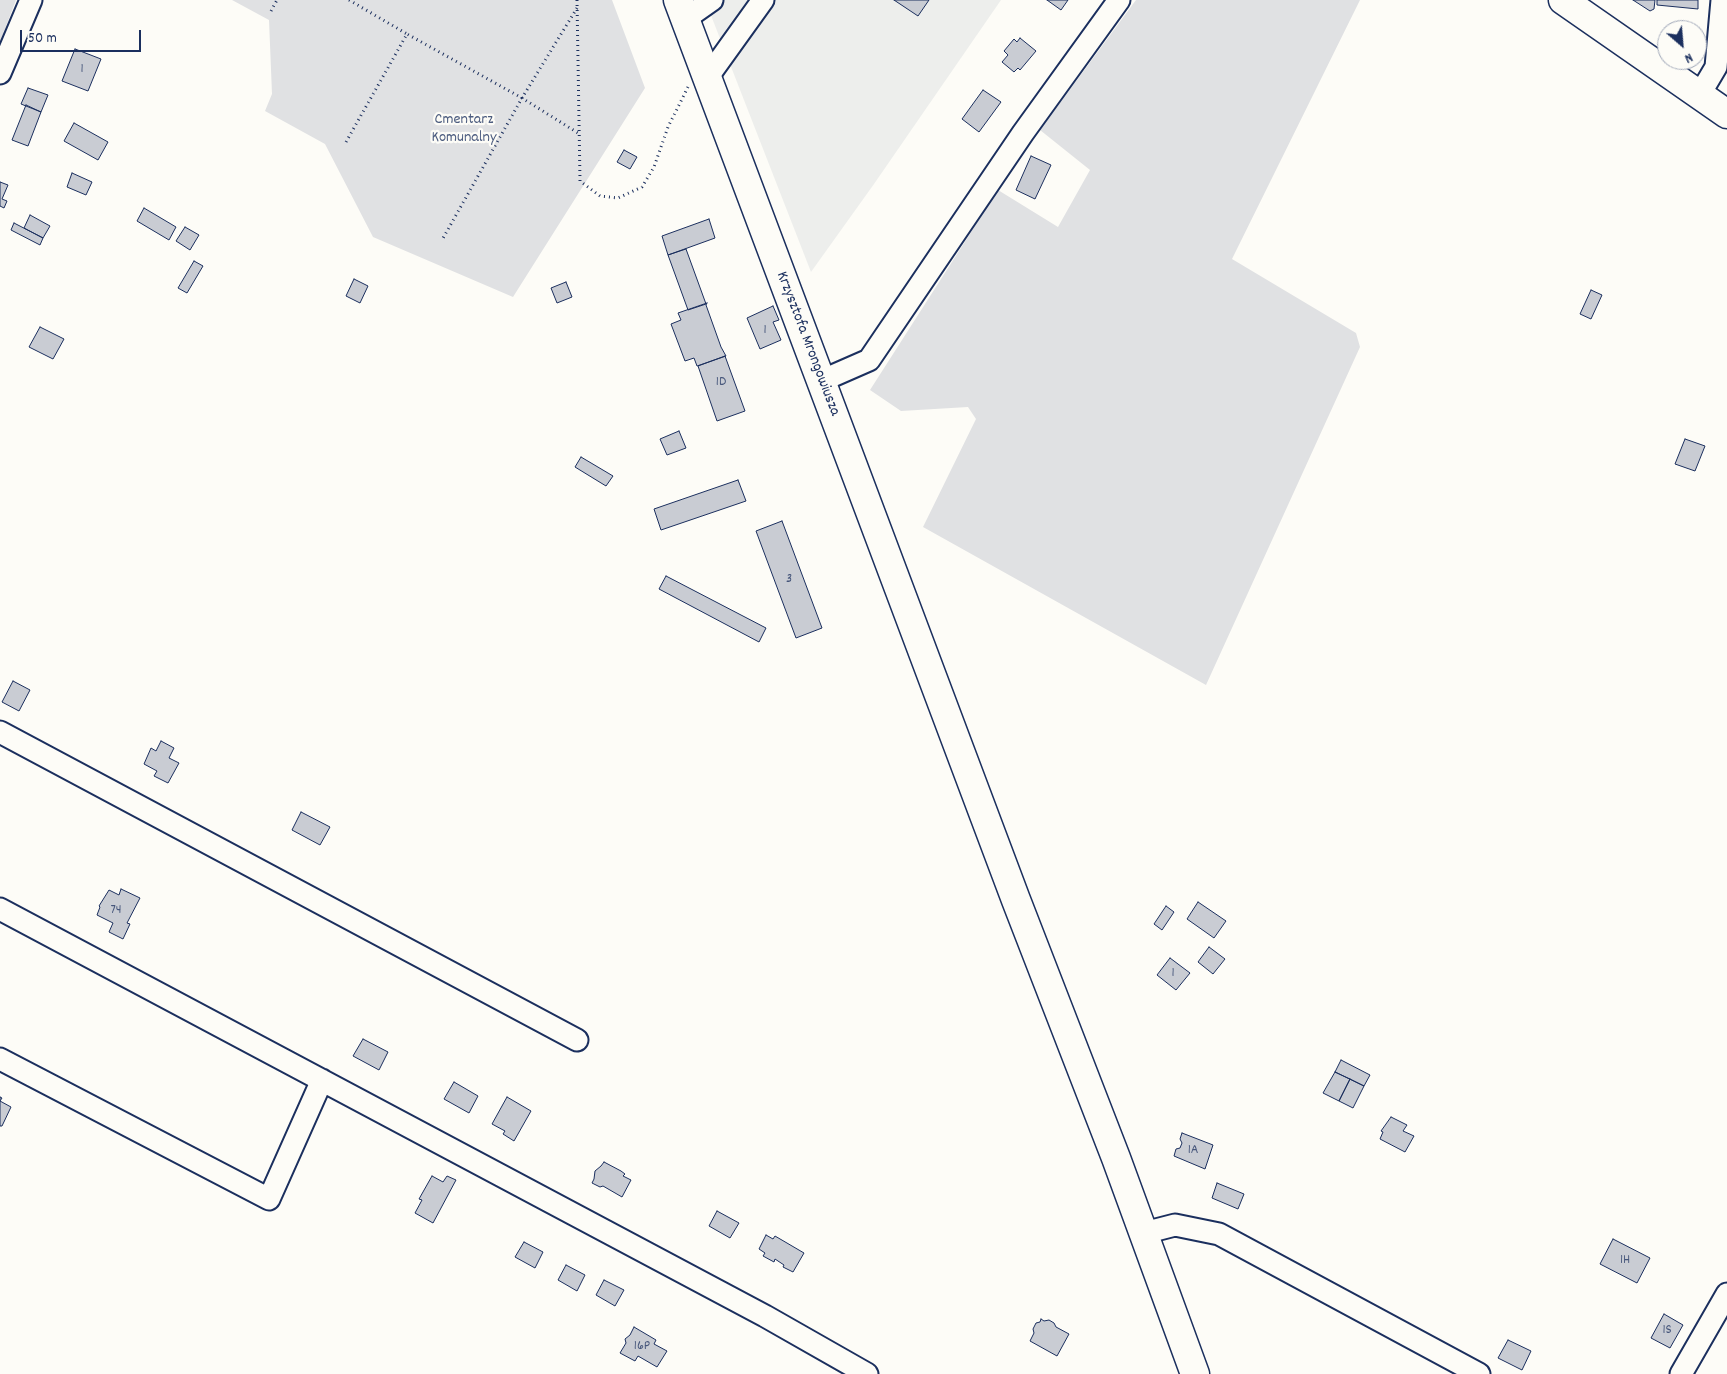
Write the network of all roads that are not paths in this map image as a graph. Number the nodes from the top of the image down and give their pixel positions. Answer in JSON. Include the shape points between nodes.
{"nodes":[{"id":1,"x":31,"y":0,"type":"edge"},
{"id":2,"x":712,"y":0,"type":"edge"},
{"id":3,"x":763,"y":0,"type":"edge"},
{"id":4,"x":1119,"y":0,"type":"edge"},
{"id":5,"x":1563,"y":0,"type":"edge"},
{"id":6,"x":1722,"y":0,"type":"edge"},
{"id":7,"x":682,"y":10,"type":"edge"},
{"id":8,"x":0,"y":73,"type":"edge"},
{"id":9,"x":705,"y":73,"type":"junction"},
{"id":10,"x":1700,"y":94,"type":"junction"},
{"id":11,"x":1727,"y":114,"type":"edge"},
{"id":12,"x":821,"y":381,"type":"junction"},
{"id":13,"x":0,"y":732,"type":"edge"},
{"id":14,"x":0,"y":909,"type":"edge"},
{"id":15,"x":577,"y":1040,"type":"dead end"},
{"id":16,"x":0,"y":1059,"type":"edge"},
{"id":17,"x":322,"y":1080,"type":"junction"},
{"id":18,"x":1144,"y":1233,"type":"junction"},
{"id":19,"x":1727,"y":1294,"type":"edge"},
{"id":20,"x":867,"y":1374,"type":"edge"},
{"id":21,"x":1195,"y":1374,"type":"edge"},
{"id":22,"x":1480,"y":1374,"type":"edge"},
{"id":23,"x":1681,"y":1374,"type":"edge"}],
"edges":[{"from":1,"to":8,"type":"street"},
{"from":2,"to":7,"type":"street"},
{"from":3,"to":9,"type":"street"},
{"from":4,"to":12,"type":"street","via":[[1023,133],[869,360]]},
{"from":5,"to":10,"type":"main road"},
{"from":6,"to":10,"type":"street","via":[[1716,66]]},
{"from":7,"to":9,"type":"main road","name":"Krzysztofa Mrongowiusza"},
{"from":9,"to":12,"type":"main road","name":"Krzysztofa Mrongowiusza"},
{"from":10,"to":11,"type":"main road"},
{"from":12,"to":18,"type":"main road","name":"Krzysztofa Mrongowiusza"},
{"from":13,"to":15,"type":"street"},
{"from":14,"to":17,"type":"street"},
{"from":16,"to":17,"type":"street","via":[[269,1199]]},
{"from":17,"to":20,"type":"street","via":[[765,1316]]},
{"from":18,"to":21,"type":"main road","name":"Krzysztofa Mrongowiusza"},
{"from":18,"to":22,"type":"street","via":[[1175,1225],[1219,1234]]},
{"from":19,"to":23,"type":"street"}]}
